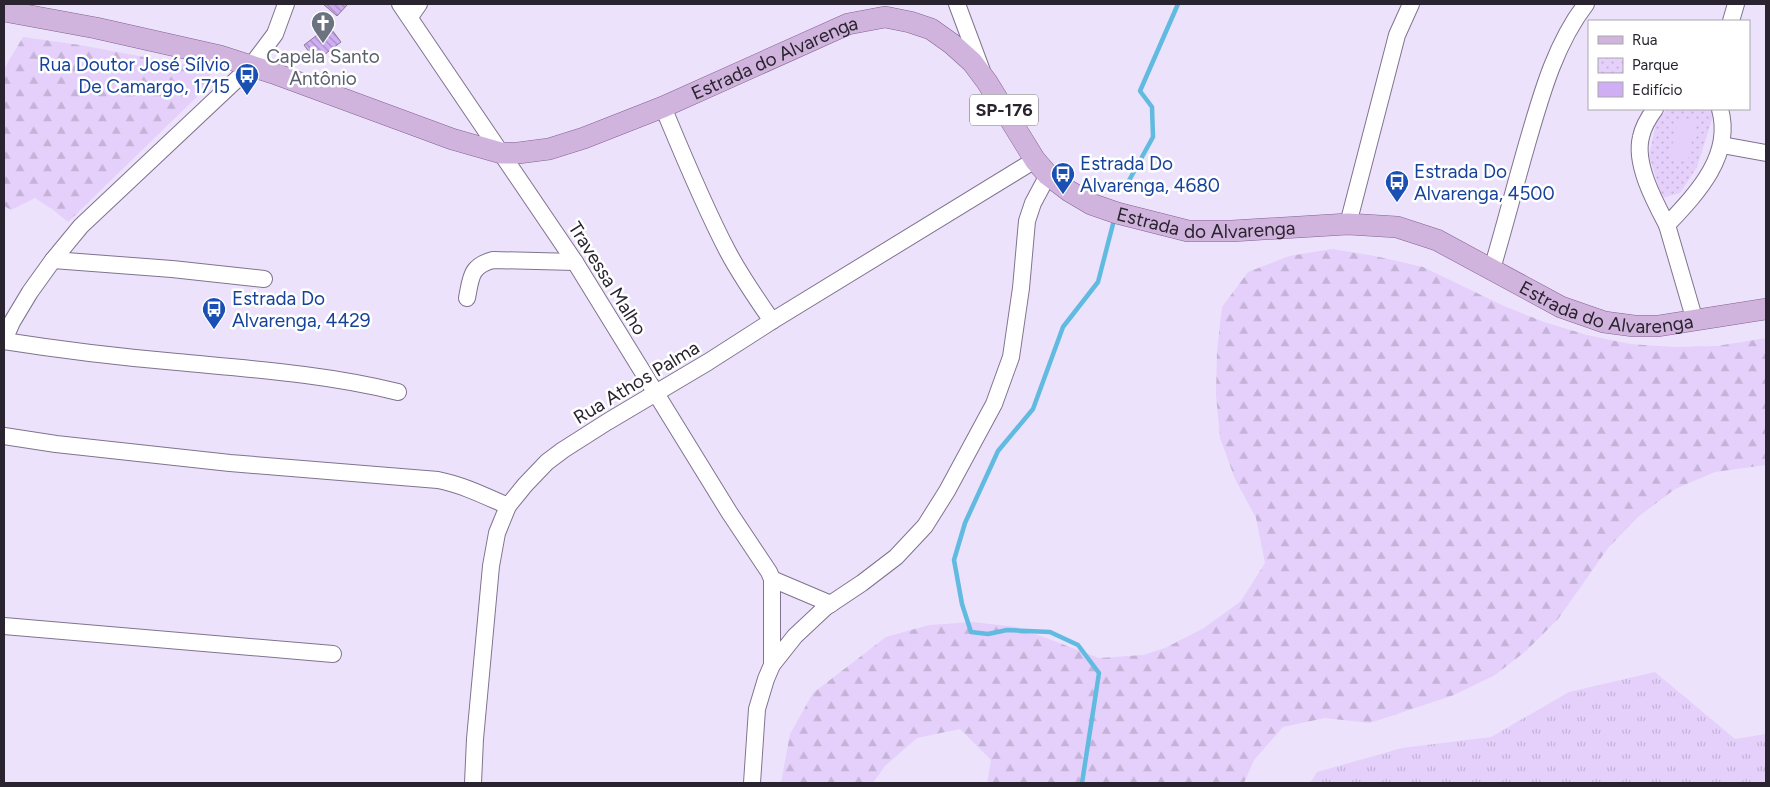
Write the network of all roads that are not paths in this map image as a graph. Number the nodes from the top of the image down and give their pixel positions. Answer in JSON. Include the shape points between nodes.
{"nodes":[{"id":1,"x":286,"y":4,"type":"edge"},
{"id":2,"x":957,"y":4,"type":"edge"},
{"id":3,"x":1411,"y":4,"type":"edge"},
{"id":4,"x":1586,"y":4,"type":"edge"},
{"id":5,"x":1736,"y":4,"type":"edge"},
{"id":6,"x":410,"y":8,"type":"edge"},
{"id":7,"x":889,"y":10,"type":"edge"},
{"id":8,"x":4,"y":11,"type":"edge"},
{"id":9,"x":1730,"y":20,"type":"edge"},
{"id":10,"x":251,"y":66,"type":"junction"},
{"id":11,"x":987,"y":82,"type":"junction"},
{"id":12,"x":663,"y":107,"type":"junction"},
{"id":13,"x":1654,"y":110,"type":"edge"},
{"id":14,"x":1720,"y":110,"type":"edge"},
{"id":15,"x":1722,"y":145,"type":"junction"},
{"id":16,"x":501,"y":153,"type":"junction"},
{"id":17,"x":1766,"y":153,"type":"edge"},
{"id":18,"x":1041,"y":168,"type":"junction"},
{"id":19,"x":1348,"y":224,"type":"junction"},
{"id":20,"x":1667,"y":225,"type":"junction"},
{"id":21,"x":53,"y":260,"type":"junction"},
{"id":22,"x":575,"y":262,"type":"junction"},
{"id":23,"x":1492,"y":269,"type":"junction"},
{"id":24,"x":264,"y":279,"type":"dead end"},
{"id":25,"x":467,"y":298,"type":"dead end"},
{"id":26,"x":1766,"y":310,"type":"edge"},
{"id":27,"x":772,"y":321,"type":"junction"},
{"id":28,"x":1695,"y":321,"type":"junction"},
{"id":29,"x":4,"y":341,"type":"edge"},
{"id":30,"x":398,"y":392,"type":"dead end"},
{"id":31,"x":656,"y":392,"type":"junction"},
{"id":32,"x":4,"y":436,"type":"edge"},
{"id":33,"x":508,"y":506,"type":"junction"},
{"id":34,"x":772,"y":579,"type":"junction"},
{"id":35,"x":830,"y":604,"type":"junction"},
{"id":36,"x":4,"y":626,"type":"edge"},
{"id":37,"x":333,"y":654,"type":"dead end"},
{"id":38,"x":772,"y":665,"type":"junction"},
{"id":39,"x":473,"y":783,"type":"edge"},
{"id":40,"x":752,"y":783,"type":"edge"}],
"edges":[{"from":1,"to":10,"type":"street","via":[[275,34]]},
{"from":2,"to":11,"type":"street"},
{"from":3,"to":19,"type":"street","via":[[1397,35]]},
{"from":4,"to":23,"type":"street","via":[[1553,64],[1538,104]]},
{"from":5,"to":9,"type":"street"},
{"from":6,"to":16,"type":"street","name":"Travessa Malho"},
{"from":7,"to":11,"type":"main road","name":"Estrada do Alvarenga","number":"SP-176","via":[[910,22],[930,28],[952,44],[972,62]]},
{"from":7,"to":12,"type":"main road","name":"Estrada do Alvarenga","number":"SP-176","via":[[848,24]]},
{"from":8,"to":10,"type":"main road","name":"Estrada do Alvarenga","number":"SP-176","via":[[96,28]]},
{"from":10,"to":16,"type":"main road","name":"Estrada do Alvarenga","number":"SP-176"},
{"from":10,"to":21,"type":"street","via":[[81,226]]},
{"from":11,"to":18,"type":"main road","name":"Estrada do Alvarenga","number":"SP-176"},
{"from":12,"to":16,"type":"main road","name":"Estrada do Alvarenga","number":"SP-176","via":[[549,149]]},
{"from":12,"to":27,"type":"street","via":[[727,250]]},
{"from":13,"to":20,"type":"street","via":[[1641,136],[1639,150],[1649,187]]},
{"from":14,"to":15,"type":"street"},
{"from":15,"to":17,"type":"street"},
{"from":15,"to":20,"type":"street","via":[[1706,178]]},
{"from":16,"to":22,"type":"street","name":"Travessa Malho"},
{"from":18,"to":19,"type":"main road","name":"Estrada do Alvarenga","number":"SP-176","via":[[1091,204],[1143,221],[1188,230],[1232,231]]},
{"from":18,"to":27,"type":"street","name":"Rua Athos Palma"},
{"from":18,"to":35,"type":"street","via":[[1027,221],[1011,357],[994,404],[925,526],[896,557]]},
{"from":19,"to":23,"type":"main road","name":"Estrada do Alvarenga","number":"SP-176","via":[[1397,227],[1437,240]]},
{"from":20,"to":28,"type":"street"},
{"from":21,"to":24,"type":"street"},
{"from":21,"to":29,"type":"street","via":[[30,292]]},
{"from":22,"to":25,"type":"street","via":[[484,262],[471,276]]},
{"from":22,"to":31,"type":"street","name":"Travessa Malho"},
{"from":23,"to":28,"type":"main road","name":"Estrada do Alvarenga","number":"SP-176","via":[[1561,307],[1604,322],[1658,326]]},
{"from":26,"to":28,"type":"main road","name":"Estrada do Alvarenga","number":"SP-176"},
{"from":27,"to":31,"type":"street","name":"Rua Athos Palma"},
{"from":29,"to":30,"type":"street","via":[[287,374]]},
{"from":31,"to":33,"type":"street","name":"Rua Athos Palma","via":[[558,454]]},
{"from":31,"to":34,"type":"street","name":"Travessa Malho"},
{"from":32,"to":33,"type":"street","via":[[230,463],[438,480],[476,491]]},
{"from":33,"to":39,"type":"street","name":"Rua Athos Palma","via":[[497,532],[491,566]]},
{"from":34,"to":35,"type":"street"},
{"from":34,"to":38,"type":"street"},
{"from":35,"to":38,"type":"street","via":[[796,636]]},
{"from":36,"to":37,"type":"street"},
{"from":38,"to":40,"type":"street","via":[[757,709]]}]}
